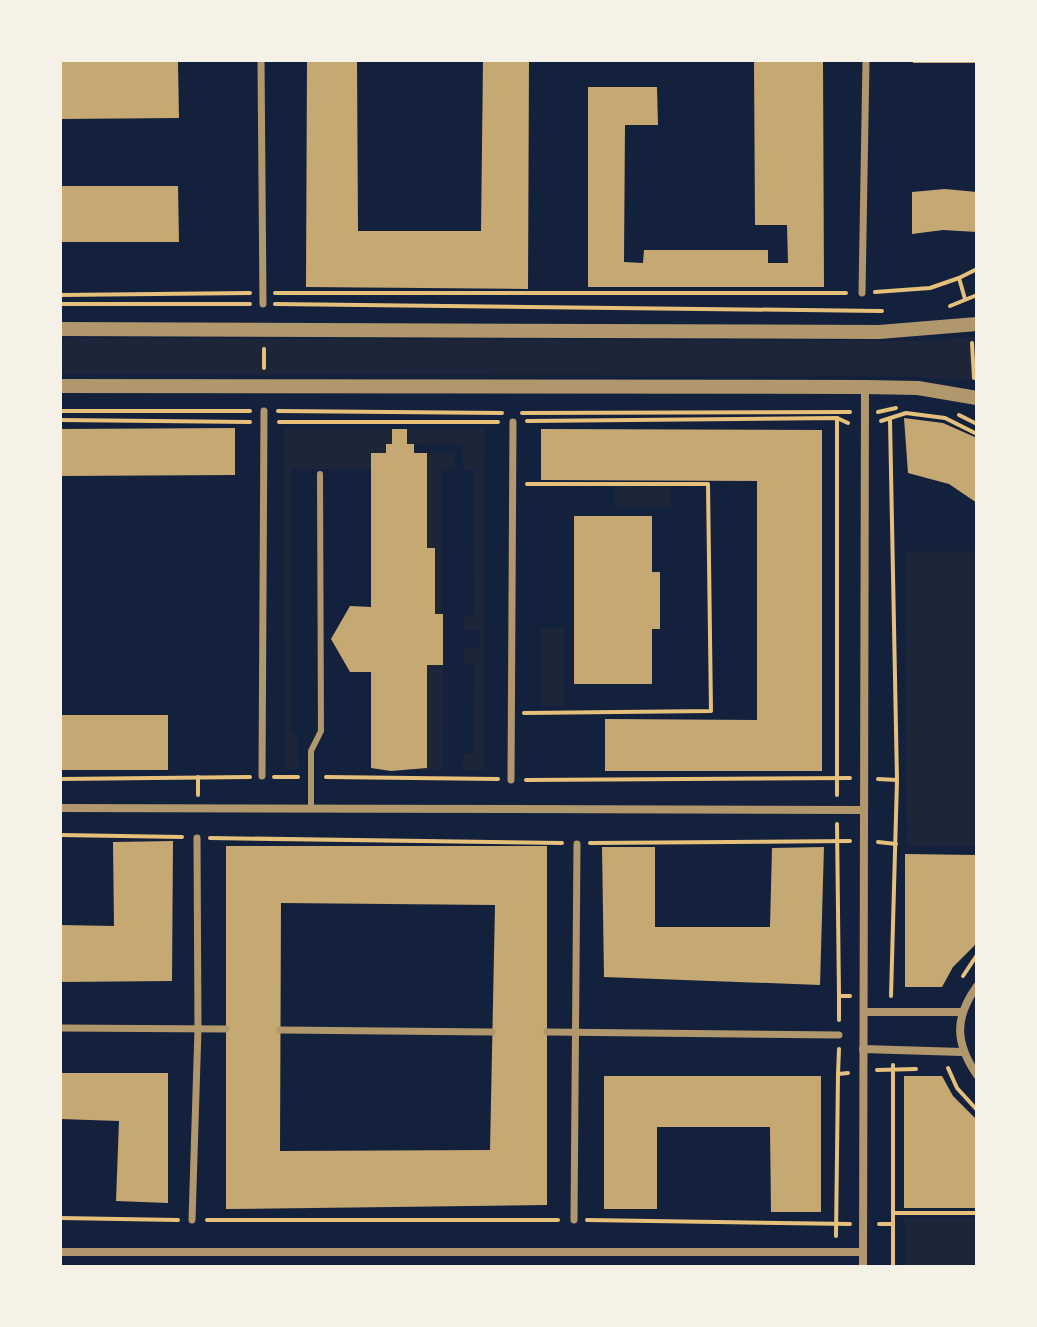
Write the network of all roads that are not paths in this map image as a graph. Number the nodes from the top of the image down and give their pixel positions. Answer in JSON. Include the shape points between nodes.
{"nodes":[{"id":1,"x":261,"y":60,"type":"edge"},
{"id":2,"x":866,"y":60,"type":"edge"},
{"id":3,"x":862,"y":293,"type":"road end"},
{"id":4,"x":263,"y":304,"type":"road end"},
{"id":5,"x":977,"y":324,"type":"edge"},
{"id":6,"x":60,"y":329,"type":"edge"},
{"id":7,"x":60,"y":386,"type":"edge"},
{"id":8,"x":865,"y":387,"type":"junction"},
{"id":9,"x":977,"y":398,"type":"edge"},
{"id":10,"x":264,"y":411,"type":"dead end"},
{"id":11,"x":513,"y":422,"type":"road end"},
{"id":12,"x":320,"y":474,"type":"dead end"},
{"id":13,"x":262,"y":776,"type":"road end"},
{"id":14,"x":511,"y":780,"type":"road end"},
{"id":15,"x":60,"y":808,"type":"edge"},
{"id":16,"x":311,"y":808,"type":"junction"},
{"id":17,"x":863,"y":810,"type":"junction"},
{"id":18,"x":197,"y":838,"type":"road end"},
{"id":19,"x":577,"y":844,"type":"road end"},
{"id":20,"x":977,"y":986,"type":"edge"},
{"id":21,"x":864,"y":1012,"type":"junction"},
{"id":22,"x":960,"y":1012,"type":"junction"},
{"id":23,"x":60,"y":1028,"type":"edge"},
{"id":24,"x":198,"y":1029,"type":"junction"},
{"id":25,"x":226,"y":1029,"type":"dead end"},
{"id":26,"x":280,"y":1030,"type":"dead end"},
{"id":27,"x":492,"y":1032,"type":"dead end"},
{"id":28,"x":547,"y":1032,"type":"dead end"},
{"id":29,"x":577,"y":1032,"type":"junction"},
{"id":30,"x":839,"y":1035,"type":"road end"},
{"id":31,"x":863,"y":1049,"type":"junction"},
{"id":32,"x":962,"y":1052,"type":"junction"},
{"id":33,"x":977,"y":1075,"type":"edge"},
{"id":34,"x":192,"y":1220,"type":"road end"},
{"id":35,"x":574,"y":1220,"type":"road end"},
{"id":36,"x":60,"y":1252,"type":"edge"},
{"id":37,"x":863,"y":1252,"type":"junction"},
{"id":38,"x":863,"y":1267,"type":"edge"}],
"edges":[{"from":1,"to":4,"type":"street"},
{"from":2,"to":3,"type":"street"},
{"from":5,"to":6,"type":"street","via":[[879,332]]},
{"from":7,"to":8,"type":"street"},
{"from":8,"to":9,"type":"street","via":[[918,388]]},
{"from":8,"to":17,"type":"street"},
{"from":10,"to":13,"type":"street"},
{"from":11,"to":14,"type":"street"},
{"from":12,"to":16,"type":"lane","via":[[321,731],[311,751]]},
{"from":15,"to":16,"type":"street"},
{"from":16,"to":17,"type":"street"},
{"from":17,"to":21,"type":"street"},
{"from":18,"to":24,"type":"street"},
{"from":19,"to":29,"type":"street"},
{"from":20,"to":22,"type":"street"},
{"from":21,"to":22,"type":"street"},
{"from":21,"to":31,"type":"street"},
{"from":22,"to":32,"type":"street"},
{"from":23,"to":24,"type":"street"},
{"from":24,"to":25,"type":"street"},
{"from":24,"to":34,"type":"street"},
{"from":26,"to":27,"type":"street"},
{"from":28,"to":29,"type":"street"},
{"from":29,"to":30,"type":"street"},
{"from":29,"to":35,"type":"street"},
{"from":31,"to":32,"type":"street"},
{"from":31,"to":37,"type":"street"},
{"from":32,"to":33,"type":"street"},
{"from":36,"to":37,"type":"street"},
{"from":37,"to":38,"type":"street"}]}
